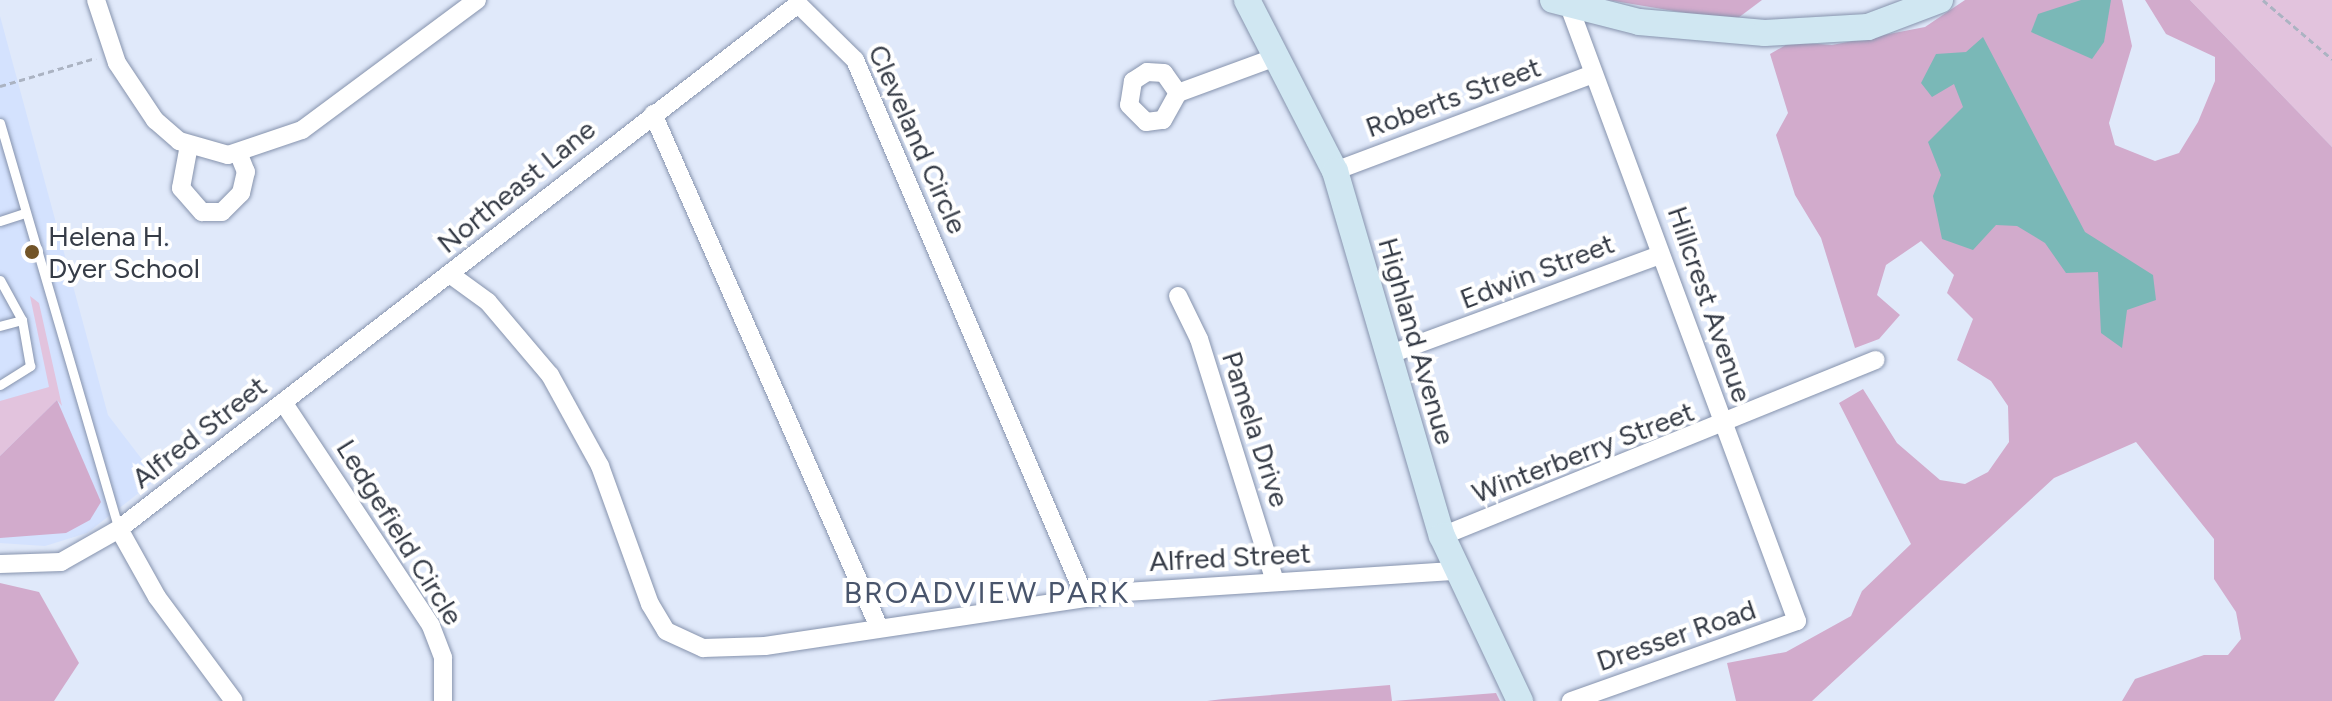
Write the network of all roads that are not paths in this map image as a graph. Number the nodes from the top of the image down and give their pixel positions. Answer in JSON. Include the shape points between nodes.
{"nodes":[{"id":1,"x":96,"y":0,"type":"edge"},
{"id":2,"x":477,"y":0,"type":"edge"},
{"id":3,"x":1247,"y":0,"type":"edge"},
{"id":4,"x":1940,"y":0,"type":"edge"},
{"id":5,"x":1561,"y":3,"type":"edge"},
{"id":6,"x":454,"y":6,"type":"edge"},
{"id":7,"x":1276,"y":57,"type":"junction"},
{"id":8,"x":1591,"y":75,"type":"junction"},
{"id":9,"x":1178,"y":93,"type":"dead end"},
{"id":10,"x":653,"y":114,"type":"junction"},
{"id":11,"x":0,"y":123,"type":"edge"},
{"id":12,"x":189,"y":145,"type":"junction"},
{"id":13,"x":239,"y":155,"type":"junction"},
{"id":14,"x":1335,"y":171,"type":"junction"},
{"id":15,"x":22,"y":214,"type":"junction"},
{"id":16,"x":0,"y":221,"type":"edge"},
{"id":17,"x":1660,"y":255,"type":"junction"},
{"id":18,"x":451,"y":275,"type":"junction"},
{"id":19,"x":0,"y":280,"type":"edge"},
{"id":20,"x":1178,"y":296,"type":"dead end"},
{"id":21,"x":414,"y":301,"type":"joint"},
{"id":22,"x":22,"y":320,"type":"junction"},
{"id":23,"x":0,"y":326,"type":"edge"},
{"id":24,"x":1388,"y":355,"type":"junction"},
{"id":25,"x":1876,"y":360,"type":"dead end"},
{"id":26,"x":0,"y":385,"type":"edge"},
{"id":27,"x":283,"y":402,"type":"junction"},
{"id":28,"x":1723,"y":427,"type":"junction"},
{"id":29,"x":119,"y":529,"type":"junction"},
{"id":30,"x":1442,"y":536,"type":"junction"},
{"id":31,"x":0,"y":564,"type":"edge"},
{"id":32,"x":1455,"y":571,"type":"junction"},
{"id":33,"x":1275,"y":581,"type":"junction"},
{"id":34,"x":1085,"y":597,"type":"junction"},
{"id":35,"x":1797,"y":621,"type":"joint"},
{"id":36,"x":878,"y":625,"type":"junction"},
{"id":37,"x":234,"y":701,"type":"edge"},
{"id":38,"x":443,"y":701,"type":"edge"},
{"id":39,"x":1520,"y":701,"type":"edge"},
{"id":40,"x":1571,"y":701,"type":"edge"}],
"edges":[{"from":1,"to":12,"type":"street","via":[[114,53],[149,113]]},
{"from":2,"to":6,"type":"street"},
{"from":3,"to":7,"type":"street","name":"Highland Avenue"},
{"from":4,"to":5,"type":"street","via":[[1868,27],[1765,33],[1666,26]]},
{"from":5,"to":8,"type":"street","name":"Hillcrest Avenue"},
{"from":6,"to":13,"type":"street","via":[[333,111]]},
{"from":7,"to":9,"type":"street"},
{"from":7,"to":14,"type":"street","name":"Highland Avenue"},
{"from":8,"to":14,"type":"street","name":"Roberts Street"},
{"from":8,"to":17,"type":"street","name":"Hillcrest Avenue"},
{"from":10,"to":18,"type":"street","name":"Northeast Lane"},
{"from":10,"to":34,"type":"street","name":"Cleveland Circle","via":[[798,4],[830,28],[863,77]]},
{"from":10,"to":36,"type":"street"},
{"from":11,"to":15,"type":"lane"},
{"from":12,"to":13,"type":"street"},
{"from":12,"to":13,"type":"street","via":[[181,188],[202,212],[222,212],[241,193],[246,172]]},
{"from":14,"to":24,"type":"street","name":"Highland Avenue"},
{"from":15,"to":16,"type":"lane"},
{"from":15,"to":29,"type":"lane"},
{"from":17,"to":24,"type":"street","name":"Edwin Street"},
{"from":17,"to":28,"type":"street","name":"Hillcrest Avenue"},
{"from":18,"to":21,"type":"street","name":"Northeast Lane"},
{"from":18,"to":36,"type":"street","name":"Alfred Street","via":[[488,302],[550,375],[600,466],[650,604],[677,638],[724,650]]},
{"from":19,"to":22,"type":"lane"},
{"from":20,"to":33,"type":"street","name":"Pamela Drive","via":[[1199,339]]},
{"from":21,"to":27,"type":"street","name":"Alfred Street"},
{"from":22,"to":23,"type":"lane"},
{"from":22,"to":26,"type":"lane","via":[[30,366]]},
{"from":24,"to":30,"type":"street","name":"Highland Avenue"},
{"from":25,"to":28,"type":"street","name":"Winterberry Street"},
{"from":27,"to":29,"type":"street","name":"Alfred Street"},
{"from":27,"to":38,"type":"street","name":"Ledgefield Circle","via":[[431,626],[443,658]]},
{"from":28,"to":30,"type":"street","name":"Winterberry Street"},
{"from":28,"to":35,"type":"street","name":"Hillcrest Avenue"},
{"from":29,"to":31,"type":"street","name":"Alfred Street","via":[[61,562]]},
{"from":29,"to":37,"type":"street","via":[[157,597]]},
{"from":30,"to":32,"type":"street","name":"Highland Avenue"},
{"from":32,"to":33,"type":"street","name":"Alfred Street"},
{"from":32,"to":39,"type":"street","name":"Highland Avenue"},
{"from":33,"to":34,"type":"street","name":"Alfred Street"},
{"from":34,"to":36,"type":"street","name":"Alfred Street"},
{"from":35,"to":40,"type":"street","name":"Dresser Road"}]}
